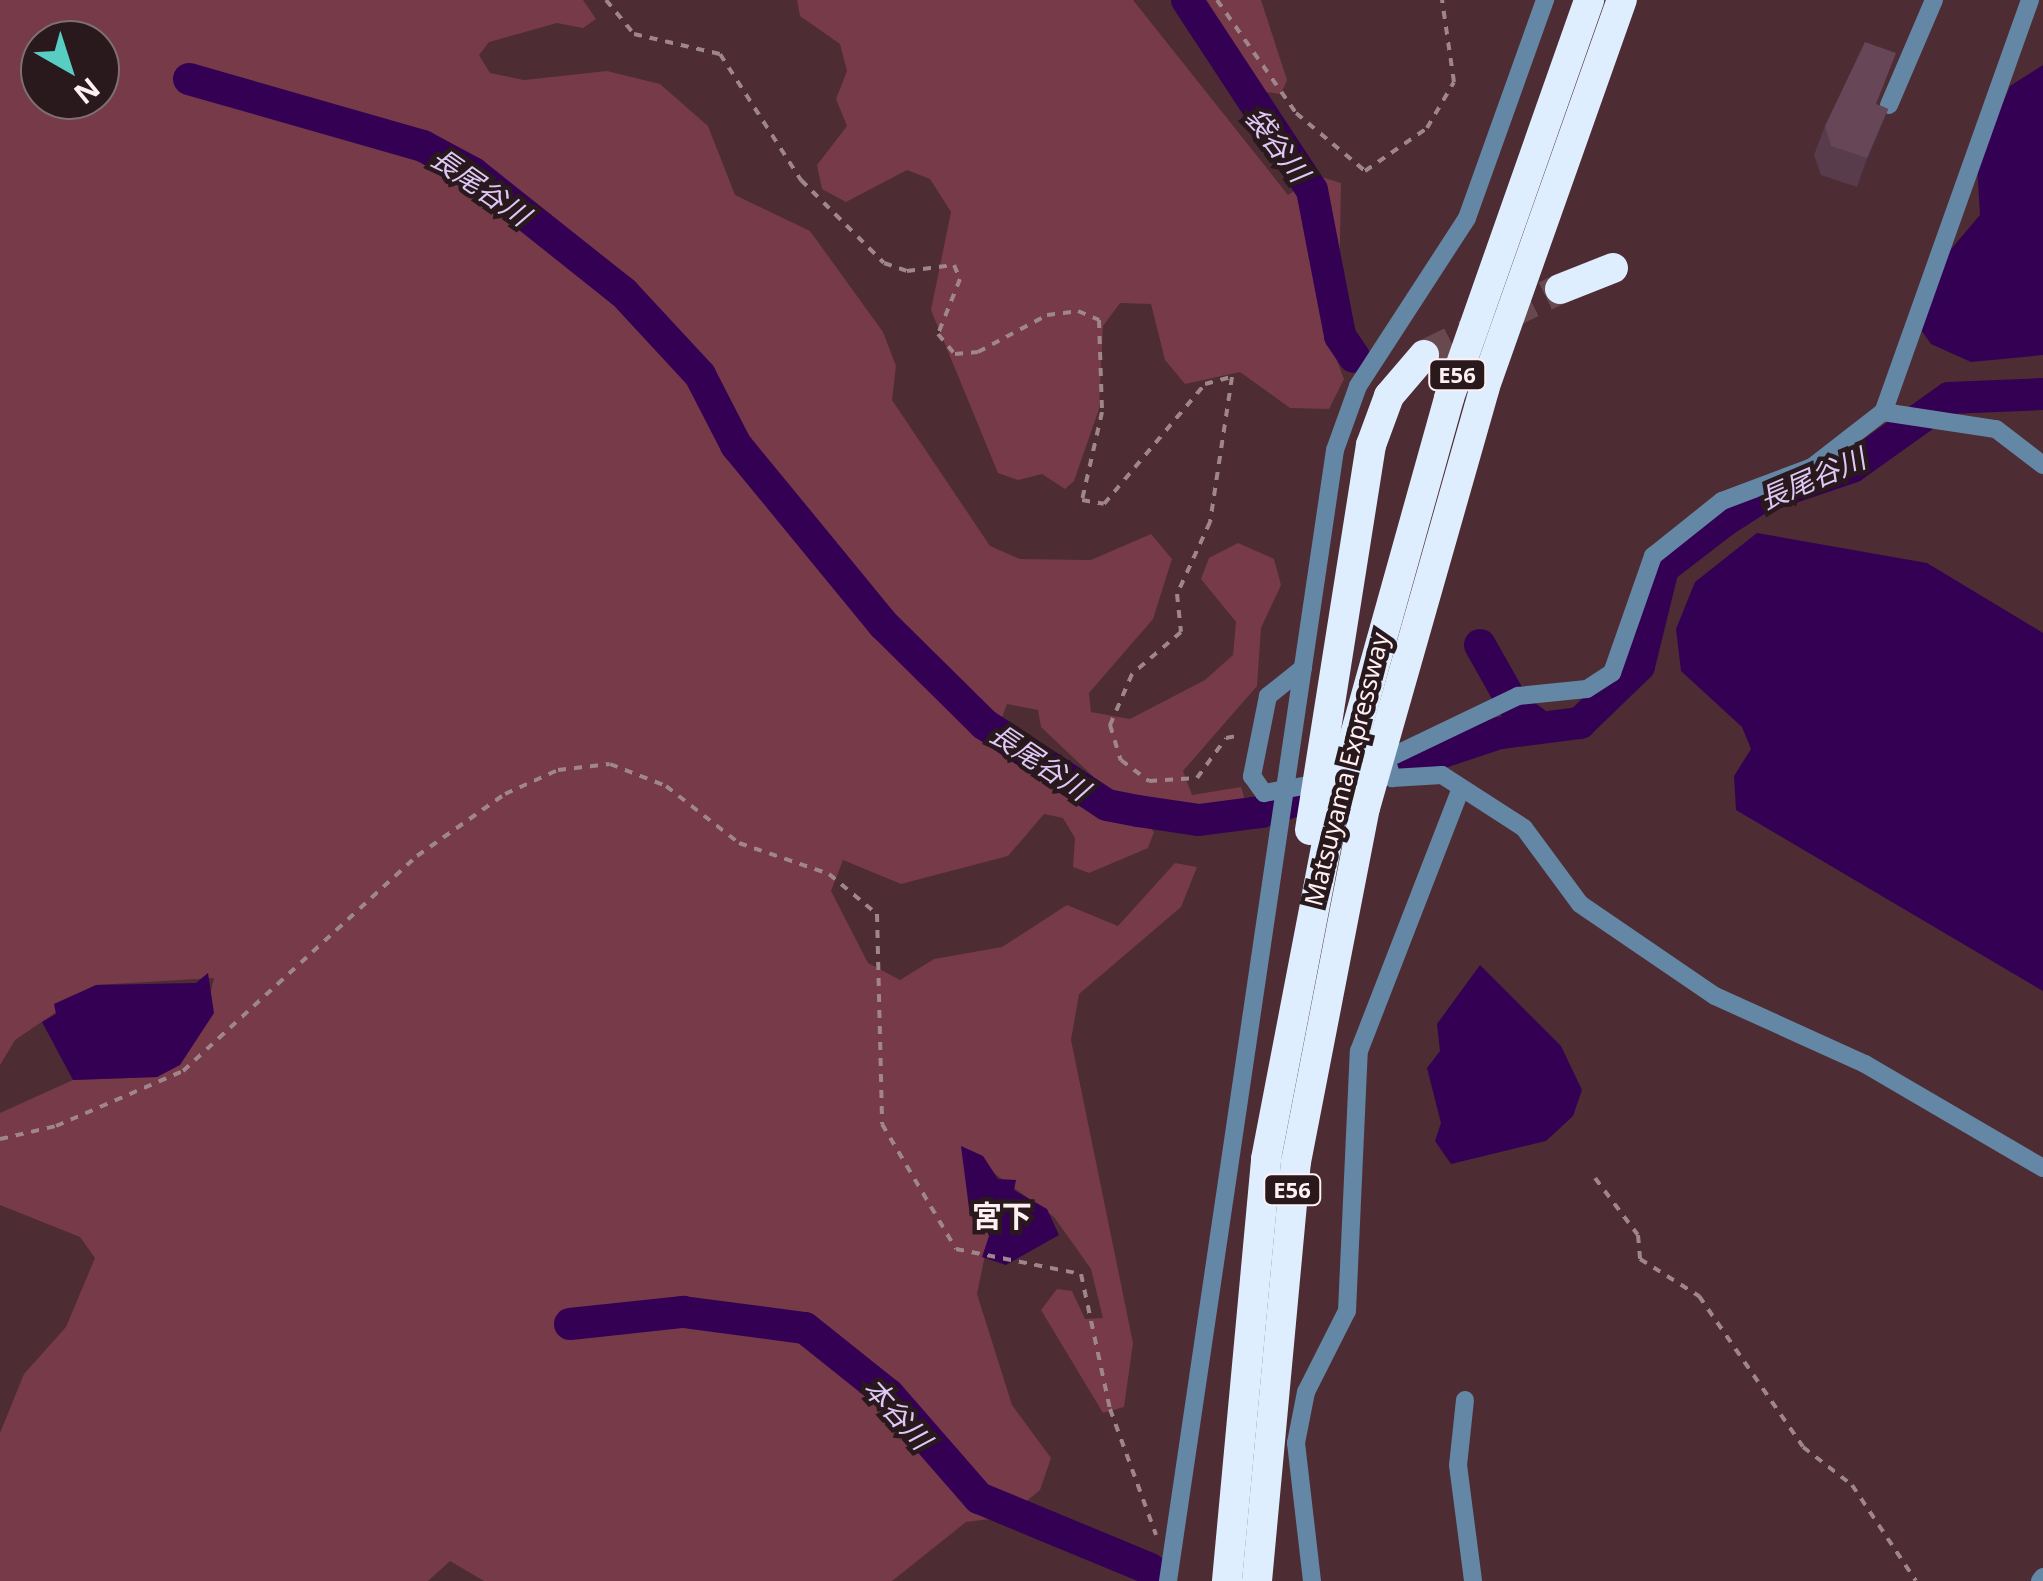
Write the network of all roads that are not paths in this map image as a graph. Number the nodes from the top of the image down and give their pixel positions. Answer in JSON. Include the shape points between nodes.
{"nodes":[{"id":1,"x":1545,"y":0,"type":"edge"},
{"id":2,"x":1589,"y":0,"type":"edge"},
{"id":3,"x":1622,"y":0,"type":"edge"},
{"id":4,"x":1633,"y":0,"type":"edge"},
{"id":5,"x":1934,"y":0,"type":"edge"},
{"id":6,"x":2030,"y":0,"type":"edge"},
{"id":7,"x":1890,"y":105,"type":"edge"},
{"id":8,"x":1552,"y":193,"type":"junction"},
{"id":9,"x":1612,"y":268,"type":"dead end"},
{"id":10,"x":1560,"y":289,"type":"tunnel mouth"},
{"id":11,"x":1424,"y":355,"type":"tunnel mouth"},
{"id":12,"x":1883,"y":412,"type":"junction"},
{"id":13,"x":2043,"y":465,"type":"edge"},
{"id":14,"x":1304,"y":668,"type":"junction"},
{"id":15,"x":1387,"y":760,"type":"junction"},
{"id":16,"x":1335,"y":761,"type":"junction"},
{"id":17,"x":1460,"y":790,"type":"junction"},
{"id":18,"x":2043,"y":1168,"type":"edge"},
{"id":19,"x":1465,"y":1400,"type":"dead end"},
{"id":20,"x":1169,"y":1576,"type":"edge"},
{"id":21,"x":1242,"y":1579,"type":"edge"},
{"id":22,"x":1312,"y":1581,"type":"edge"},
{"id":23,"x":1473,"y":1581,"type":"edge"}],
"edges":[{"from":1,"to":14,"type":"street","via":[[1467,218],[1347,411],[1322,505]]},
{"from":2,"to":16,"type":"highway","name":"Matsuyama Expressway","number":"E56","via":[[1449,398]]},
{"from":3,"to":8,"type":"highway","name":"Matsuyama Expressway","number":"E56"},
{"from":4,"to":8,"type":"highway"},
{"from":5,"to":7,"type":"street"},
{"from":6,"to":12,"type":"street"},
{"from":8,"to":15,"type":"highway","name":"Matsuyama Expressway","number":"E56","via":[[1484,389]]},
{"from":9,"to":10,"type":"highway"},
{"from":11,"to":16,"type":"highway","via":[[1389,396],[1370,445]]},
{"from":12,"to":13,"type":"street","via":[[2012,436]]},
{"from":12,"to":15,"type":"street","via":[[1812,467],[1722,502],[1653,556],[1612,673],[1586,689],[1518,696]]},
{"from":14,"to":15,"type":"street","via":[[1274,685],[1252,776],[1264,793]]},
{"from":14,"to":20,"type":"street"},
{"from":15,"to":17,"type":"street","via":[[1442,774]]},
{"from":15,"to":21,"type":"highway","name":"Matsuyama Expressway","number":"E56","via":[[1366,808],[1296,1162]]},
{"from":16,"to":21,"type":"highway","name":"Matsuyama Expressway","number":"E56","via":[[1252,1270]]},
{"from":17,"to":18,"type":"street","via":[[1548,850],[1580,904],[1715,996],[1866,1064]]},
{"from":17,"to":22,"type":"street","via":[[1358,1051],[1347,1311],[1306,1392],[1296,1444]]},
{"from":19,"to":23,"type":"street","via":[[1458,1465]]}]}
